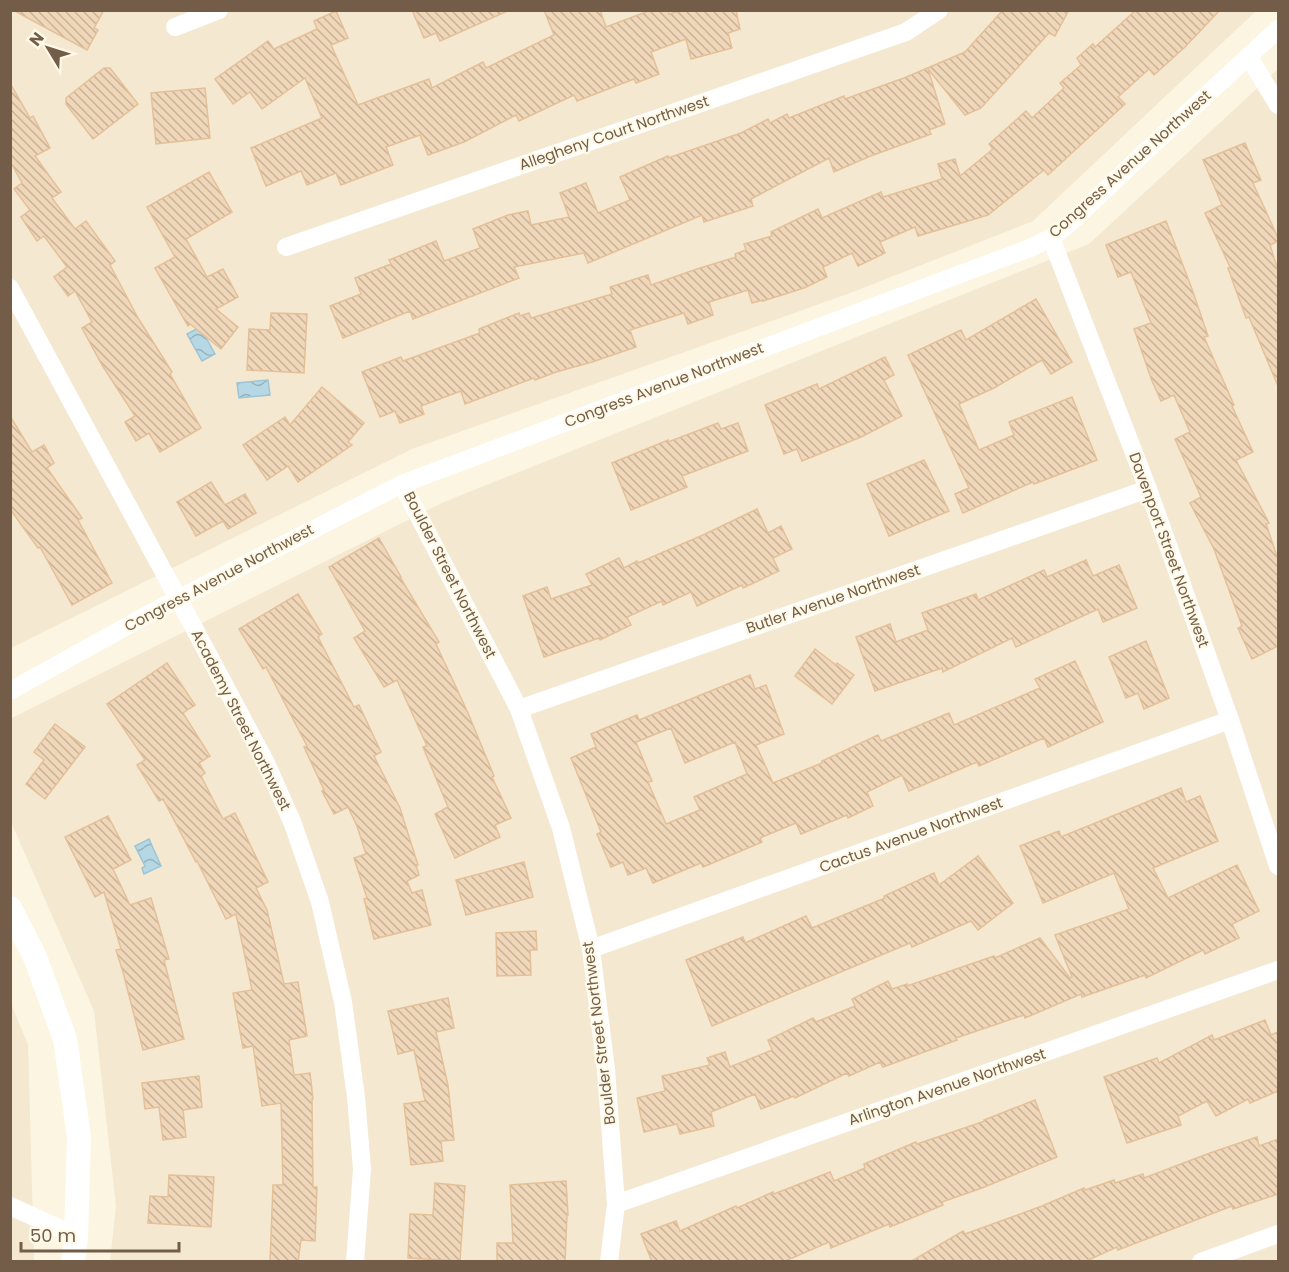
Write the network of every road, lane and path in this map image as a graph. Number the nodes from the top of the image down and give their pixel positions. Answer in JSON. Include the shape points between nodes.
{"nodes":[{"id":1,"x":219,"y":10,"type":"edge"},
{"id":2,"x":939,"y":10,"type":"edge"},
{"id":3,"x":175,"y":27,"type":"dead end"},
{"id":4,"x":1278,"y":29,"type":"edge"},
{"id":5,"x":1249,"y":57,"type":"junction"},
{"id":6,"x":1278,"y":105,"type":"edge"},
{"id":7,"x":1051,"y":238,"type":"junction"},
{"id":8,"x":286,"y":247,"type":"dead end"},
{"id":9,"x":10,"y":288,"type":"edge"},
{"id":10,"x":402,"y":484,"type":"junction"},
{"id":11,"x":1148,"y":489,"type":"junction"},
{"id":12,"x":178,"y":599,"type":"junction"},
{"id":13,"x":10,"y":691,"type":"edge"},
{"id":14,"x":519,"y":709,"type":"junction"},
{"id":15,"x":1230,"y":720,"type":"junction"},
{"id":16,"x":1278,"y":866,"type":"edge"},
{"id":17,"x":10,"y":908,"type":"edge"},
{"id":18,"x":591,"y":949,"type":"junction"},
{"id":19,"x":1278,"y":970,"type":"edge"},
{"id":20,"x":616,"y":1204,"type":"junction"},
{"id":21,"x":10,"y":1206,"type":"edge"},
{"id":22,"x":1278,"y":1234,"type":"edge"},
{"id":23,"x":76,"y":1236,"type":"junction"},
{"id":24,"x":73,"y":1262,"type":"edge"},
{"id":25,"x":355,"y":1262,"type":"edge"},
{"id":26,"x":609,"y":1262,"type":"edge"},
{"id":27,"x":1201,"y":1262,"type":"edge"}],
"edges":[{"from":1,"to":3,"type":"street"},
{"from":2,"to":8,"type":"street","name":"Allegheny Court Northwest","via":[[906,32]]},
{"from":4,"to":5,"type":"street","name":"Congress Avenue Northwest"},
{"from":5,"to":6,"type":"street"},
{"from":5,"to":7,"type":"street","name":"Congress Avenue Northwest"},
{"from":7,"to":10,"type":"street","name":"Congress Avenue Northwest"},
{"from":7,"to":11,"type":"street","name":"Davenport Street Northwest"},
{"from":9,"to":12,"type":"street","name":"Academy Street Northwest"},
{"from":10,"to":12,"type":"street","name":"Congress Avenue Northwest"},
{"from":10,"to":14,"type":"street","name":"Boulder Street Northwest"},
{"from":11,"to":14,"type":"street","name":"Butler Avenue Northwest"},
{"from":11,"to":15,"type":"street","name":"Davenport Street Northwest"},
{"from":12,"to":13,"type":"street","name":"Congress Avenue Northwest"},
{"from":12,"to":25,"type":"street","name":"Academy Street Northwest","via":[[266,763],[293,824],[320,902],[344,1002],[356,1097],[362,1169]]},
{"from":14,"to":18,"type":"street","name":"Boulder Street Northwest","via":[[561,828]]},
{"from":15,"to":16,"type":"street","name":"Davenport Street Northwest"},
{"from":15,"to":18,"type":"street","name":"Cactus Avenue Northwest"},
{"from":17,"to":23,"type":"main road","via":[[35,957],[65,1039],[79,1137]]},
{"from":18,"to":20,"type":"street","name":"Boulder Street Northwest","via":[[606,1070]]},
{"from":19,"to":20,"type":"street","name":"Arlington Avenue Northwest"},
{"from":20,"to":26,"type":"street","name":"Boulder Street Northwest"},
{"from":21,"to":23,"type":"street"},
{"from":22,"to":27,"type":"street"},
{"from":23,"to":24,"type":"main road"}]}
